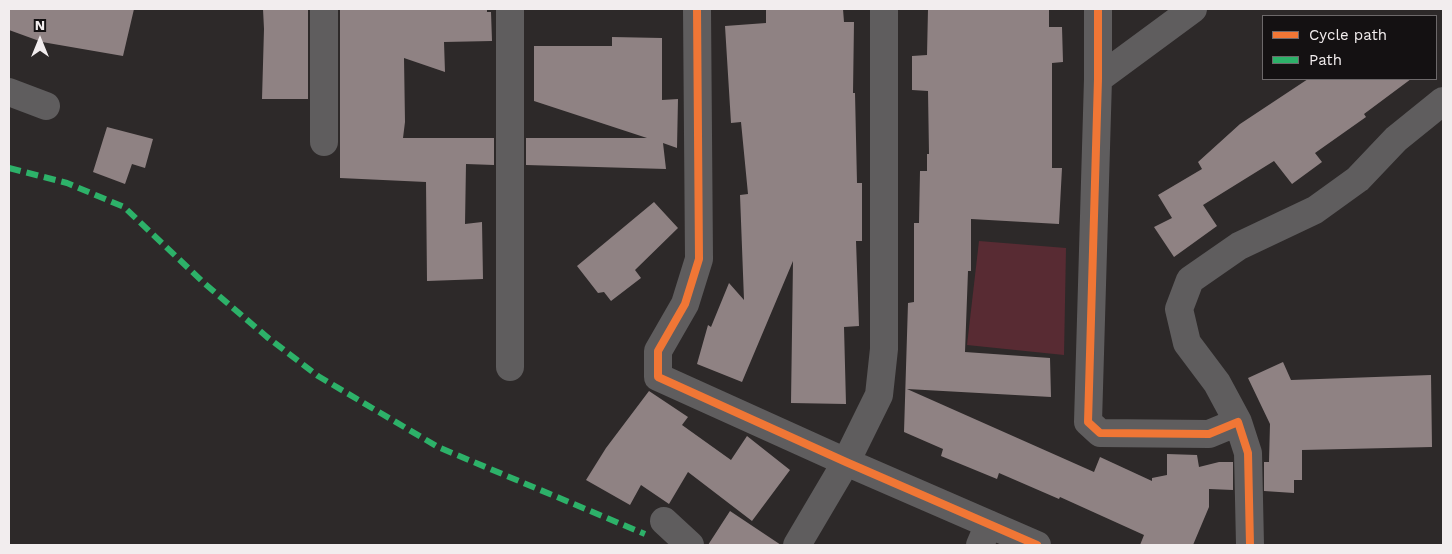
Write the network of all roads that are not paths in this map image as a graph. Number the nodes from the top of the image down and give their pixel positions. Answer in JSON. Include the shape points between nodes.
{"nodes":[{"id":1,"x":324,"y":9,"type":"edge"},
{"id":2,"x":510,"y":9,"type":"edge"},
{"id":3,"x":697,"y":9,"type":"edge"},
{"id":4,"x":884,"y":9,"type":"edge"},
{"id":5,"x":1098,"y":9,"type":"edge"},
{"id":6,"x":1193,"y":9,"type":"edge"},
{"id":7,"x":1098,"y":79,"type":"junction"},
{"id":8,"x":9,"y":92,"type":"edge"},
{"id":9,"x":1443,"y":101,"type":"edge"},
{"id":10,"x":46,"y":106,"type":"dead end"},
{"id":11,"x":324,"y":142,"type":"dead end"},
{"id":12,"x":510,"y":368,"type":"dead end"},
{"id":13,"x":1238,"y":422,"type":"junction"},
{"id":14,"x":846,"y":462,"type":"junction"},
{"id":15,"x":664,"y":521,"type":"dead end"},
{"id":16,"x":985,"y":535,"type":"edge"},
{"id":17,"x":690,"y":545,"type":"edge"},
{"id":18,"x":798,"y":545,"type":"edge"},
{"id":19,"x":1037,"y":545,"type":"edge"},
{"id":20,"x":1250,"y":545,"type":"edge"}],
"edges":[{"from":1,"to":11,"type":"street"},
{"from":2,"to":12,"type":"street"},
{"from":3,"to":14,"type":"street","via":[[700,259],[685,304],[658,351],[658,377]]},
{"from":4,"to":14,"type":"street","via":[[884,349],[879,395]]},
{"from":5,"to":7,"type":"street"},
{"from":6,"to":7,"type":"street"},
{"from":7,"to":13,"type":"street","via":[[1088,422],[1100,433],[1209,434]]},
{"from":8,"to":10,"type":"street"},
{"from":9,"to":13,"type":"street","via":[[1396,139],[1358,179],[1315,210],[1239,246],[1190,280],[1179,309],[1187,343],[1217,383]]},
{"from":13,"to":20,"type":"street","via":[[1248,453]]},
{"from":14,"to":16,"type":"street"},
{"from":14,"to":18,"type":"street"},
{"from":15,"to":17,"type":"street"},
{"from":16,"to":19,"type":"street"}]}
